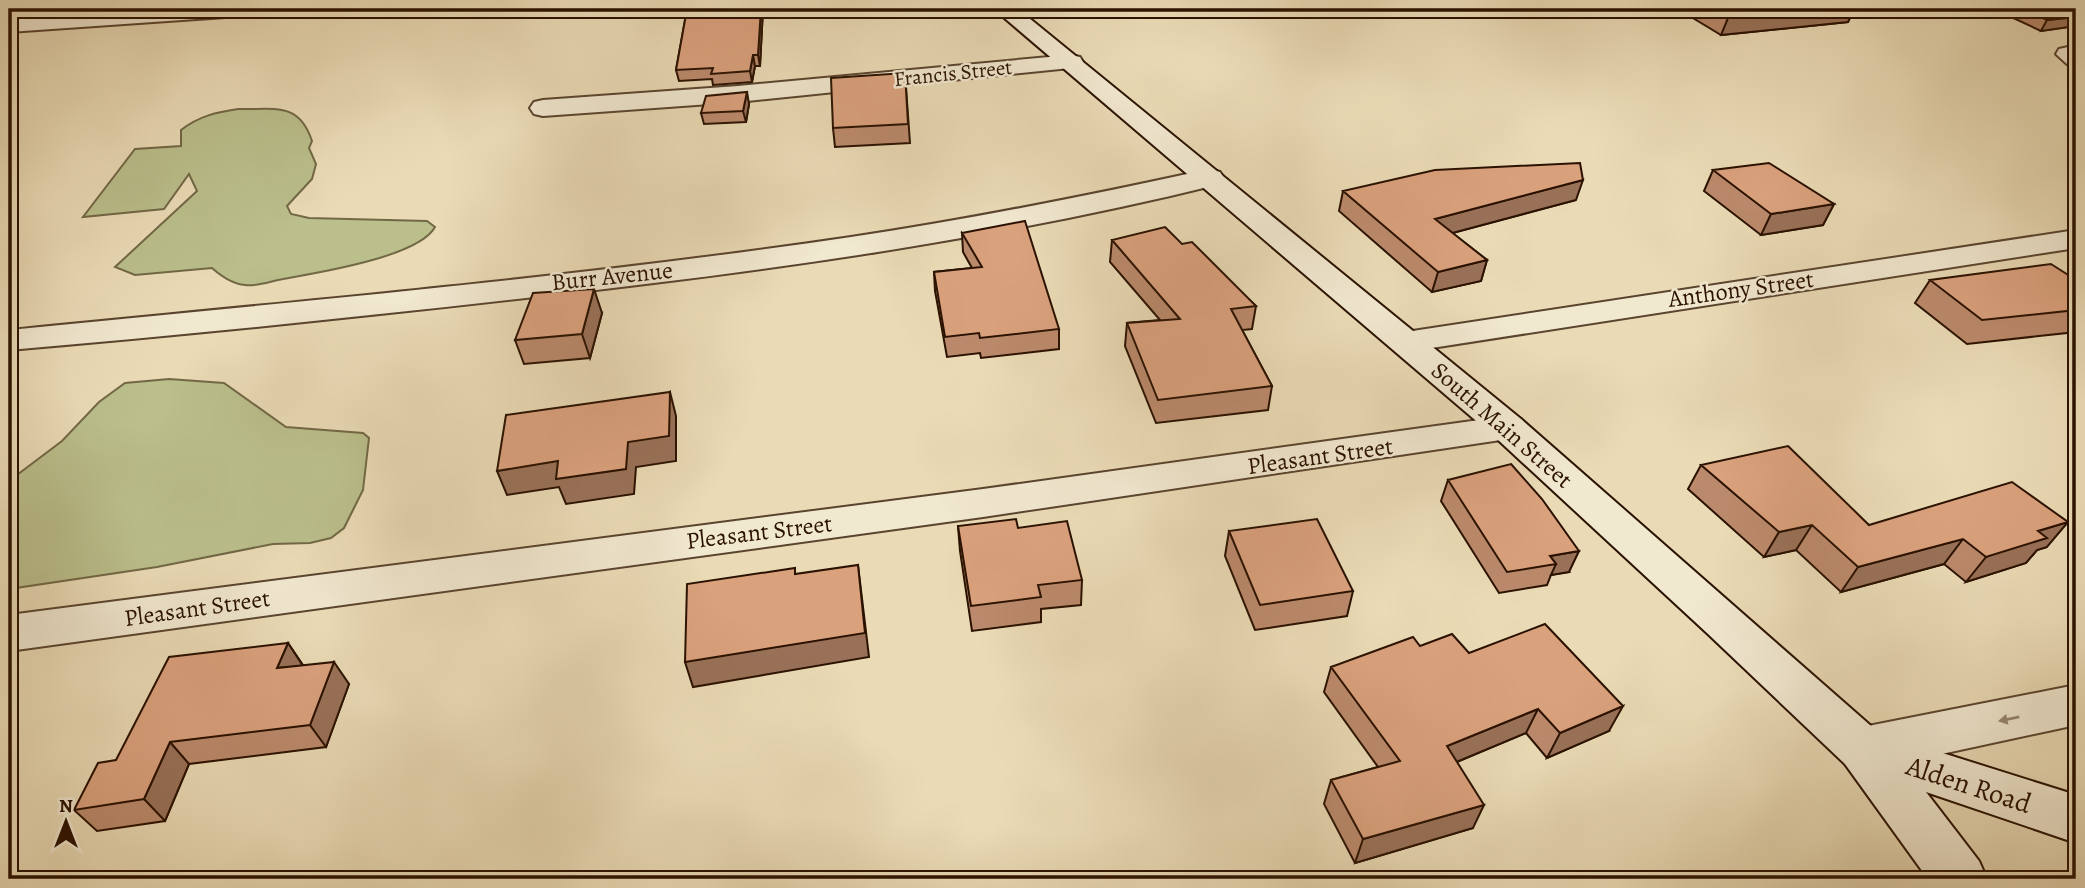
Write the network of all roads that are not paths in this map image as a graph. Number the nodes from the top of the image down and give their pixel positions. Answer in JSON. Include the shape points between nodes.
{"nodes":[{"id":1,"x":240,"y":9,"type":"edge"},
{"id":2,"x":1005,"y":9,"type":"edge"},
{"id":3,"x":9,"y":25,"type":"edge"},
{"id":4,"x":1071,"y":62,"type":"junction"},
{"id":5,"x":543,"y":108,"type":"dead end"},
{"id":6,"x":1210,"y":178,"type":"junction"},
{"id":7,"x":2076,"y":239,"type":"edge"},
{"id":8,"x":9,"y":340,"type":"edge"},
{"id":9,"x":1406,"y":342,"type":"junction"},
{"id":10,"x":1508,"y":428,"type":"junction"},
{"id":11,"x":9,"y":633,"type":"edge"},
{"id":12,"x":2076,"y":705,"type":"edge"},
{"id":13,"x":1863,"y":749,"type":"junction"},
{"id":14,"x":2076,"y":819,"type":"edge"},
{"id":15,"x":1961,"y":879,"type":"edge"}],
"edges":[{"from":1,"to":3,"type":"street"},
{"from":2,"to":4,"type":"street","name":"South Main Street"},
{"from":4,"to":5,"type":"street","name":"Francis Street"},
{"from":4,"to":6,"type":"street","name":"South Main Street"},
{"from":6,"to":8,"type":"street","name":"Burr Avenue","via":[[972,227],[706,266]]},
{"from":6,"to":9,"type":"street","name":"South Main Street"},
{"from":7,"to":9,"type":"street","name":"Anthony Street"},
{"from":9,"to":10,"type":"street","name":"South Main Street"},
{"from":10,"to":11,"type":"street","name":"Pleasant Street","via":[[1114,486]]},
{"from":10,"to":13,"type":"street","name":"South Main Street"},
{"from":12,"to":13,"type":"street","one_way":true},
{"from":13,"to":14,"type":"street","name":"Alden Road"},
{"from":13,"to":15,"type":"street","name":"South Main Street"}]}
